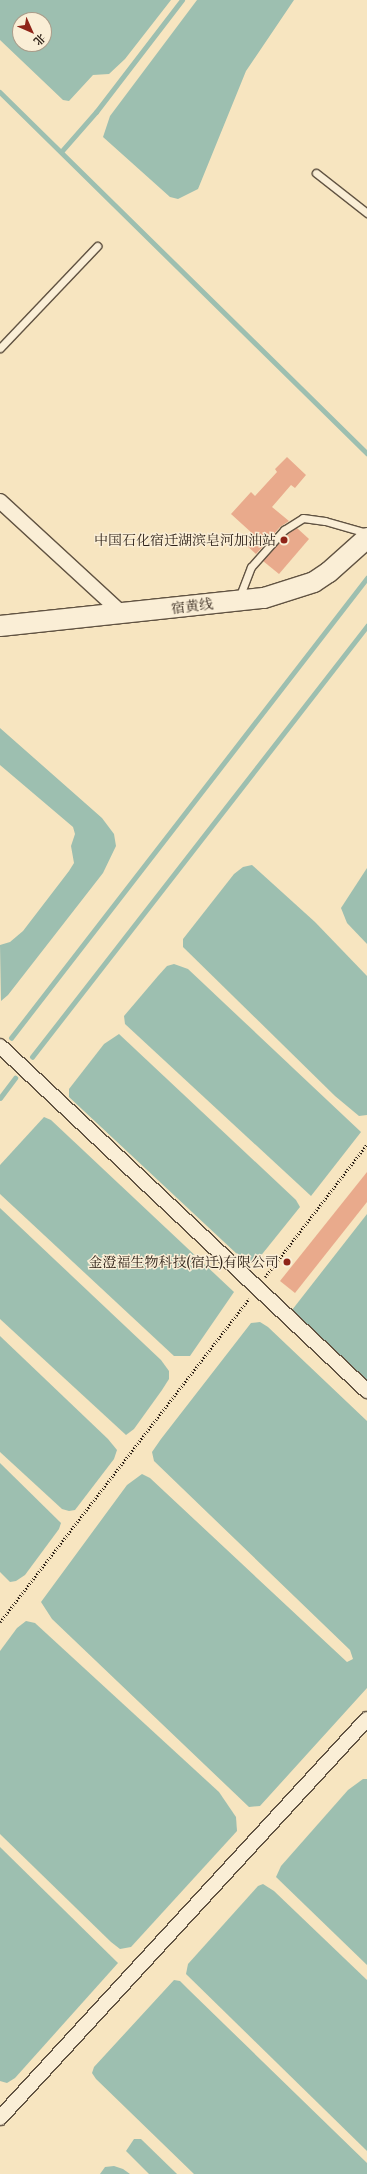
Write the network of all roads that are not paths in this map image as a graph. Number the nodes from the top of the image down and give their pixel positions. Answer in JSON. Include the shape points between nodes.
{"nodes":[{"id":1,"x":316,"y":173,"type":"dead end"},
{"id":2,"x":367,"y":213,"type":"edge"},
{"id":3,"x":97,"y":246,"type":"dead end"},
{"id":4,"x":0,"y":348,"type":"edge"},
{"id":5,"x":0,"y":501,"type":"edge"},
{"id":6,"x":367,"y":533,"type":"edge"},
{"id":7,"x":367,"y":538,"type":"edge"},
{"id":8,"x":238,"y":600,"type":"junction"},
{"id":9,"x":123,"y":614,"type":"junction"},
{"id":10,"x":0,"y":626,"type":"edge"},
{"id":11,"x":0,"y":1046,"type":"edge"},
{"id":12,"x":367,"y":1391,"type":"edge"},
{"id":13,"x":367,"y":1719,"type":"edge"},
{"id":14,"x":0,"y":2118,"type":"edge"}],
"edges":[{"from":1,"to":2,"type":"lane"},
{"from":3,"to":4,"type":"lane"},
{"from":5,"to":9,"type":"street"},
{"from":6,"to":8,"type":"lane","via":[[325,521],[303,518],[284,530],[251,567]]},
{"from":7,"to":8,"type":"main road","name":"宿黄线","via":[[314,582],[264,598]]},
{"from":8,"to":9,"type":"main road","name":"宿黄线"},
{"from":9,"to":10,"type":"main road","name":"宿黄线"},
{"from":11,"to":12,"type":"street"},
{"from":13,"to":14,"type":"street"}]}
